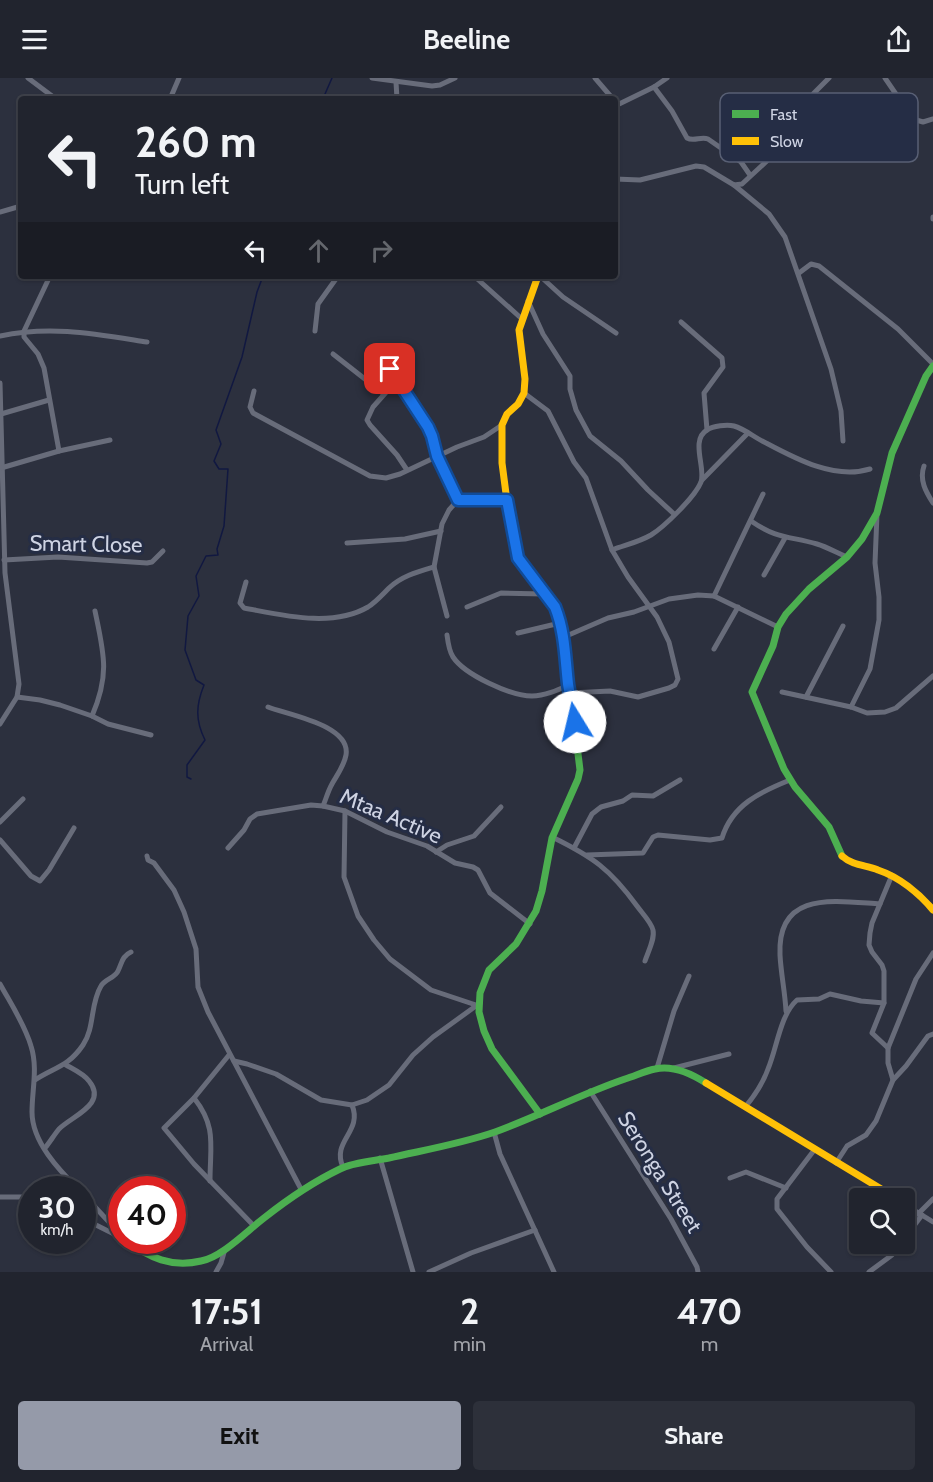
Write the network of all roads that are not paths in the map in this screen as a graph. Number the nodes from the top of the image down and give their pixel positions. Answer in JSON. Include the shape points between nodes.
{"nodes":[{"id":1,"x":28,"y":78,"type":"edge"},
{"id":2,"x":179,"y":78,"type":"edge"},
{"id":3,"x":372,"y":78,"type":"edge"},
{"id":4,"x":455,"y":78,"type":"edge"},
{"id":5,"x":596,"y":78,"type":"edge"},
{"id":6,"x":667,"y":78,"type":"edge"},
{"id":7,"x":827,"y":78,"type":"edge"},
{"id":8,"x":885,"y":78,"type":"edge"},
{"id":9,"x":396,"y":82,"type":"junction"},
{"id":10,"x":654,"y":87,"type":"junction"},
{"id":11,"x":814,"y":93,"type":"edge"},
{"id":12,"x":896,"y":93,"type":"edge"},
{"id":13,"x":52,"y":96,"type":"edge"},
{"id":14,"x":171,"y":96,"type":"edge"},
{"id":15,"x":397,"y":96,"type":"edge"},
{"id":16,"x":610,"y":96,"type":"edge"},
{"id":17,"x":618,"y":102,"type":"edge"},
{"id":18,"x":933,"y":119,"type":"edge"},
{"id":19,"x":918,"y":120,"type":"edge"},
{"id":20,"x":720,"y":147,"type":"edge"},
{"id":21,"x":741,"y":162,"type":"edge"},
{"id":22,"x":765,"y":162,"type":"edge"},
{"id":23,"x":750,"y":175,"type":"junction"},
{"id":24,"x":618,"y":180,"type":"edge"},
{"id":25,"x":734,"y":185,"type":"junction"},
{"id":26,"x":18,"y":208,"type":"edge"},
{"id":27,"x":0,"y":212,"type":"edge"},
{"id":28,"x":799,"y":273,"type":"junction"},
{"id":29,"x":49,"y":279,"type":"edge"},
{"id":30,"x":336,"y":279,"type":"edge"},
{"id":31,"x":477,"y":279,"type":"edge"},
{"id":32,"x":538,"y":279,"type":"edge"},
{"id":33,"x":542,"y":279,"type":"edge"},
{"id":34,"x":528,"y":301,"type":"junction"},
{"id":35,"x":522,"y":319,"type":"junction"},
{"id":36,"x":681,"y":322,"type":"dead end"},
{"id":37,"x":24,"y":331,"type":"junction"},
{"id":38,"x":315,"y":331,"type":"dead end"},
{"id":39,"x":616,"y":333,"type":"dead end"},
{"id":40,"x":0,"y":336,"type":"edge"},
{"id":41,"x":147,"y":342,"type":"dead end"},
{"id":42,"x":333,"y":354,"type":"dead end"},
{"id":43,"x":383,"y":357,"type":"dead end"},
{"id":44,"x":933,"y":365,"type":"edge"},
{"id":45,"x":398,"y":380,"type":"junction"},
{"id":46,"x":0,"y":383,"type":"edge"},
{"id":47,"x":254,"y":391,"type":"dead end"},
{"id":48,"x":524,"y":393,"type":"junction"},
{"id":49,"x":384,"y":394,"type":"junction"},
{"id":50,"x":50,"y":400,"type":"junction"},
{"id":51,"x":1,"y":414,"type":"edge"},
{"id":52,"x":502,"y":425,"type":"junction"},
{"id":53,"x":707,"y":430,"type":"junction"},
{"id":54,"x":748,"y":433,"type":"junction"},
{"id":55,"x":110,"y":440,"type":"dead end"},
{"id":56,"x":843,"y":441,"type":"dead end"},
{"id":57,"x":59,"y":451,"type":"junction"},
{"id":58,"x":437,"y":456,"type":"junction"},
{"id":59,"x":924,"y":466,"type":"dead end"},
{"id":60,"x":2,"y":468,"type":"junction"},
{"id":61,"x":870,"y":469,"type":"dead end"},
{"id":62,"x":407,"y":470,"type":"junction"},
{"id":63,"x":702,"y":480,"type":"junction"},
{"id":64,"x":763,"y":494,"type":"dead end"},
{"id":65,"x":458,"y":500,"type":"junction"},
{"id":66,"x":507,"y":500,"type":"junction"},
{"id":67,"x":933,"y":503,"type":"edge"},
{"id":68,"x":877,"y":513,"type":"junction"},
{"id":69,"x":674,"y":514,"type":"junction"},
{"id":70,"x":751,"y":522,"type":"junction"},
{"id":71,"x":441,"y":531,"type":"junction"},
{"id":72,"x":785,"y":538,"type":"junction"},
{"id":73,"x":347,"y":543,"type":"dead end"},
{"id":74,"x":163,"y":550,"type":"dead end"},
{"id":75,"x":612,"y":550,"type":"junction"},
{"id":76,"x":847,"y":557,"type":"junction"},
{"id":77,"x":4,"y":560,"type":"junction"},
{"id":78,"x":434,"y":567,"type":"junction"},
{"id":79,"x":2,"y":574,"type":"edge"},
{"id":80,"x":764,"y":575,"type":"dead end"},
{"id":81,"x":246,"y":582,"type":"dead end"},
{"id":82,"x":544,"y":594,"type":"junction"},
{"id":83,"x":714,"y":596,"type":"junction"},
{"id":84,"x":649,"y":606,"type":"junction"},
{"id":85,"x":467,"y":607,"type":"dead end"},
{"id":86,"x":738,"y":607,"type":"junction"},
{"id":87,"x":95,"y":611,"type":"dead end"},
{"id":88,"x":447,"y":616,"type":"dead end"},
{"id":89,"x":560,"y":623,"type":"junction"},
{"id":90,"x":843,"y":626,"type":"dead end"},
{"id":91,"x":778,"y":627,"type":"junction"},
{"id":92,"x":518,"y":633,"type":"dead end"},
{"id":93,"x":447,"y":635,"type":"dead end"},
{"id":94,"x":564,"y":637,"type":"junction"},
{"id":95,"x":714,"y":649,"type":"dead end"},
{"id":96,"x":933,"y":676,"type":"edge"},
{"id":97,"x":569,"y":689,"type":"junction"},
{"id":98,"x":782,"y":692,"type":"dead end"},
{"id":99,"x":17,"y":697,"type":"junction"},
{"id":100,"x":806,"y":697,"type":"junction"},
{"id":101,"x":851,"y":706,"type":"junction"},
{"id":102,"x":268,"y":707,"type":"dead end"},
{"id":103,"x":92,"y":716,"type":"junction"},
{"id":104,"x":0,"y":724,"type":"edge"},
{"id":105,"x":151,"y":735,"type":"dead end"},
{"id":106,"x":680,"y":780,"type":"dead end"},
{"id":107,"x":790,"y":780,"type":"junction"},
{"id":108,"x":23,"y":799,"type":"dead end"},
{"id":109,"x":322,"y":806,"type":"junction"},
{"id":110,"x":501,"y":807,"type":"dead end"},
{"id":111,"x":345,"y":811,"type":"junction"},
{"id":112,"x":0,"y":822,"type":"edge"},
{"id":113,"x":74,"y":828,"type":"dead end"},
{"id":114,"x":552,"y":837,"type":"junction"},
{"id":115,"x":0,"y":840,"type":"edge"},
{"id":116,"x":228,"y":848,"type":"dead end"},
{"id":117,"x":574,"y":848,"type":"junction"},
{"id":118,"x":436,"y":852,"type":"junction"},
{"id":119,"x":587,"y":855,"type":"junction"},
{"id":120,"x":147,"y":856,"type":"dead end"},
{"id":121,"x":892,"y":875,"type":"junction"},
{"id":122,"x":880,"y":904,"type":"junction"},
{"id":123,"x":933,"y":910,"type":"edge"},
{"id":124,"x":530,"y":924,"type":"junction"},
{"id":125,"x":131,"y":952,"type":"dead end"},
{"id":126,"x":933,"y":953,"type":"edge"},
{"id":127,"x":645,"y":961,"type":"dead end"},
{"id":128,"x":688,"y":976,"type":"dead end"},
{"id":129,"x":0,"y":984,"type":"edge"},
{"id":130,"x":884,"y":1003,"type":"junction"},
{"id":131,"x":478,"y":1004,"type":"junction"},
{"id":132,"x":786,"y":1012,"type":"junction"},
{"id":133,"x":933,"y":1034,"type":"edge"},
{"id":134,"x":888,"y":1048,"type":"junction"},
{"id":135,"x":229,"y":1054,"type":"junction"},
{"id":136,"x":729,"y":1054,"type":"dead end"},
{"id":137,"x":234,"y":1061,"type":"junction"},
{"id":138,"x":66,"y":1065,"type":"junction"},
{"id":139,"x":657,"y":1068,"type":"junction"},
{"id":140,"x":673,"y":1069,"type":"junction"},
{"id":141,"x":35,"y":1080,"type":"junction"},
{"id":142,"x":893,"y":1080,"type":"junction"},
{"id":143,"x":590,"y":1091,"type":"junction"},
{"id":144,"x":194,"y":1098,"type":"junction"},
{"id":145,"x":352,"y":1105,"type":"junction"},
{"id":146,"x":746,"y":1106,"type":"junction"},
{"id":147,"x":540,"y":1114,"type":"junction"},
{"id":148,"x":494,"y":1132,"type":"junction"},
{"id":149,"x":45,"y":1148,"type":"junction"},
{"id":150,"x":815,"y":1149,"type":"junction"},
{"id":151,"x":380,"y":1158,"type":"junction"},
{"id":152,"x":836,"y":1163,"type":"junction"},
{"id":153,"x":343,"y":1167,"type":"junction"},
{"id":154,"x":67,"y":1176,"type":"edge"},
{"id":155,"x":730,"y":1178,"type":"dead end"},
{"id":156,"x":210,"y":1181,"type":"junction"},
{"id":157,"x":786,"y":1188,"type":"junction"},
{"id":158,"x":879,"y":1188,"type":"edge"},
{"id":159,"x":302,"y":1191,"type":"junction"},
{"id":160,"x":0,"y":1197,"type":"edge"},
{"id":161,"x":18,"y":1197,"type":"edge"},
{"id":162,"x":933,"y":1199,"type":"edge"},
{"id":163,"x":96,"y":1208,"type":"edge"},
{"id":164,"x":915,"y":1211,"type":"edge"},
{"id":165,"x":920,"y":1214,"type":"junction"},
{"id":166,"x":108,"y":1221,"type":"edge"},
{"id":167,"x":915,"y":1222,"type":"edge"},
{"id":168,"x":933,"y":1222,"type":"edge"},
{"id":169,"x":254,"y":1226,"type":"junction"},
{"id":170,"x":535,"y":1230,"type":"junction"},
{"id":171,"x":225,"y":1249,"type":"junction"},
{"id":172,"x":145,"y":1254,"type":"edge"},
{"id":173,"x":893,"y":1254,"type":"edge"},
{"id":174,"x":216,"y":1272,"type":"edge"},
{"id":175,"x":413,"y":1272,"type":"edge"},
{"id":176,"x":429,"y":1272,"type":"edge"},
{"id":177,"x":554,"y":1272,"type":"edge"},
{"id":178,"x":698,"y":1272,"type":"edge"},
{"id":179,"x":831,"y":1272,"type":"edge"},
{"id":180,"x":869,"y":1272,"type":"edge"}],
"edges":[{"from":1,"to":13,"type":"street"},
{"from":2,"to":14,"type":"street"},
{"from":3,"to":9,"type":"street"},
{"from":4,"to":9,"type":"street","via":[[432,86]]},
{"from":5,"to":16,"type":"street"},
{"from":6,"to":10,"type":"street"},
{"from":7,"to":11,"type":"street"},
{"from":8,"to":12,"type":"street"},
{"from":9,"to":15,"type":"street"},
{"from":10,"to":17,"type":"street"},
{"from":10,"to":20,"type":"street","via":[[687,138],[704,138]]},
{"from":18,"to":19,"type":"street"},
{"from":21,"to":23,"type":"street"},
{"from":22,"to":23,"type":"street"},
{"from":23,"to":25,"type":"street","via":[[742,184]]},
{"from":24,"to":25,"type":"street","via":[[640,180],[696,166]]},
{"from":25,"to":28,"type":"street","via":[[776,223]]},
{"from":26,"to":27,"type":"street"},
{"from":28,"to":44,"type":"street","via":[[811,264],[819,266],[898,329]]},
{"from":28,"to":56,"type":"street","via":[[831,369]]},
{"from":29,"to":37,"type":"street"},
{"from":30,"to":38,"type":"street","via":[[318,304]]},
{"from":31,"to":35,"type":"street"},
{"from":32,"to":34,"type":"street"},
{"from":33,"to":39,"type":"street"},
{"from":34,"to":35,"type":"street"},
{"from":34,"to":69,"type":"street","via":[[543,334],[570,376],[576,410],[590,436]]},
{"from":35,"to":48,"type":"street","via":[[519,339]]},
{"from":36,"to":53,"type":"street","via":[[724,363],[704,393]]},
{"from":37,"to":40,"type":"street"},
{"from":37,"to":41,"type":"street","via":[[66,330]]},
{"from":37,"to":50,"type":"street","via":[[44,368]]},
{"from":42,"to":49,"type":"street"},
{"from":43,"to":45,"type":"street"},
{"from":44,"to":68,"type":"street","via":[[892,453]]},
{"from":45,"to":49,"type":"street"},
{"from":45,"to":58,"type":"street","via":[[428,427]]},
{"from":46,"to":51,"type":"street"},
{"from":47,"to":62,"type":"street","via":[[250,406],[253,413],[370,476],[386,478]]},
{"from":48,"to":52,"type":"street"},
{"from":48,"to":75,"type":"street","via":[[553,418],[589,485]]},
{"from":49,"to":62,"type":"street","via":[[367,420]]},
{"from":50,"to":51,"type":"street"},
{"from":50,"to":57,"type":"street"},
{"from":51,"to":60,"type":"street"},
{"from":52,"to":58,"type":"street"},
{"from":52,"to":66,"type":"street"},
{"from":53,"to":54,"type":"street","via":[[725,425]]},
{"from":53,"to":63,"type":"street","via":[[699,443]]},
{"from":54,"to":61,"type":"street","via":[[822,468],[858,473]]},
{"from":54,"to":63,"type":"street"},
{"from":55,"to":57,"type":"street"},
{"from":57,"to":60,"type":"street"},
{"from":58,"to":62,"type":"street"},
{"from":58,"to":65,"type":"street"},
{"from":59,"to":67,"type":"street","via":[[924,486]]},
{"from":60,"to":77,"type":"street"},
{"from":63,"to":69,"type":"street"},
{"from":64,"to":70,"type":"street"},
{"from":65,"to":66,"type":"street"},
{"from":65,"to":71,"type":"street","via":[[449,510]]},
{"from":66,"to":82,"type":"street","via":[[518,558]]},
{"from":68,"to":76,"type":"street"},
{"from":68,"to":101,"type":"street","via":[[879,620],[870,669]]},
{"from":69,"to":75,"type":"street","via":[[649,536]]},
{"from":70,"to":72,"type":"street"},
{"from":70,"to":83,"type":"street"},
{"from":71,"to":73,"type":"street","via":[[405,539]]},
{"from":71,"to":78,"type":"street"},
{"from":72,"to":76,"type":"street","via":[[818,544]]},
{"from":72,"to":80,"type":"street"},
{"from":74,"to":77,"type":"street","name":"Smart Close","via":[[147,563],[58,557]]},
{"from":75,"to":84,"type":"street"},
{"from":76,"to":91,"type":"street","via":[[808,589]]},
{"from":77,"to":79,"type":"street"},
{"from":78,"to":81,"type":"street","via":[[408,574],[367,607],[332,617],[244,608],[240,603]]},
{"from":78,"to":88,"type":"street"},
{"from":79,"to":99,"type":"street","via":[[19,676]]},
{"from":82,"to":85,"type":"street","via":[[501,593]]},
{"from":82,"to":89,"type":"street","via":[[555,607]]},
{"from":83,"to":84,"type":"street","via":[[698,594]]},
{"from":83,"to":86,"type":"street"},
{"from":84,"to":94,"type":"street"},
{"from":84,"to":97,"type":"street","via":[[669,642],[678,680],[675,685],[639,697]]},
{"from":86,"to":91,"type":"street"},
{"from":86,"to":95,"type":"street"},
{"from":87,"to":103,"type":"street","via":[[105,663],[101,696]]},
{"from":89,"to":92,"type":"street"},
{"from":89,"to":94,"type":"street"},
{"from":90,"to":100,"type":"street"},
{"from":91,"to":107,"type":"street","via":[[752,692],[768,738]]},
{"from":93,"to":97,"type":"street","via":[[454,659],[468,672],[496,686],[534,696]]},
{"from":94,"to":97,"type":"street"},
{"from":96,"to":101,"type":"street","via":[[896,708],[867,713]]},
{"from":97,"to":114,"type":"street","via":[[580,770]]},
{"from":98,"to":100,"type":"street"},
{"from":99,"to":103,"type":"street"},
{"from":99,"to":104,"type":"street"},
{"from":100,"to":101,"type":"street"},
{"from":102,"to":109,"type":"street","via":[[318,722],[343,742],[346,754]]},
{"from":103,"to":105,"type":"street"},
{"from":106,"to":117,"type":"street","via":[[653,796],[632,795],[601,807],[592,814]]},
{"from":107,"to":119,"type":"street","via":[[744,803],[726,825],[722,838],[657,835],[643,853]]},
{"from":107,"to":121,"type":"street","via":[[832,833],[841,856]]},
{"from":108,"to":112,"type":"street"},
{"from":109,"to":111,"type":"street","name":"Mtaa Active"},
{"from":109,"to":116,"type":"street","name":"Mtaa Active","via":[[257,814]]},
{"from":110,"to":118,"type":"street","via":[[474,836]]},
{"from":111,"to":118,"type":"street","name":"Mtaa Active"},
{"from":111,"to":131,"type":"street","via":[[344,877],[358,916],[374,940],[390,959],[431,990]]},
{"from":113,"to":115,"type":"street","via":[[40,881]]},
{"from":114,"to":117,"type":"street"},
{"from":114,"to":124,"type":"street","via":[[540,904]]},
{"from":117,"to":119,"type":"street"},
{"from":118,"to":124,"type":"street","name":"Mtaa Active","via":[[478,870],[490,893]]},
{"from":119,"to":127,"type":"street","via":[[611,873],[653,930]]},
{"from":120,"to":135,"type":"street","via":[[174,890],[184,912],[196,949],[198,987]]},
{"from":121,"to":122,"type":"street"},
{"from":121,"to":123,"type":"street"},
{"from":122,"to":130,"type":"street","via":[[869,945],[884,971]]},
{"from":122,"to":132,"type":"street","via":[[818,902],[791,916],[780,955]]},
{"from":124,"to":131,"type":"street","via":[[512,949],[487,972]]},
{"from":125,"to":138,"type":"street","via":[[116,974],[101,984],[84,1044]]},
{"from":126,"to":134,"type":"street","via":[[916,979]]},
{"from":128,"to":139,"type":"street"},
{"from":129,"to":141,"type":"street","via":[[32,1047]]},
{"from":130,"to":132,"type":"street","via":[[830,994],[797,1000]]},
{"from":130,"to":134,"type":"street","via":[[872,1034]]},
{"from":131,"to":145,"type":"street","via":[[413,1055],[389,1085],[368,1100]]},
{"from":131,"to":147,"type":"street","via":[[485,1037]]},
{"from":132,"to":146,"type":"street","via":[[768,1071]]},
{"from":133,"to":142,"type":"street"},
{"from":134,"to":142,"type":"street"},
{"from":135,"to":137,"type":"street"},
{"from":135,"to":144,"type":"street"},
{"from":136,"to":140,"type":"street"},
{"from":137,"to":145,"type":"street","via":[[276,1074],[321,1100]]},
{"from":137,"to":159,"type":"street"},
{"from":138,"to":141,"type":"street"},
{"from":138,"to":149,"type":"street","via":[[89,1080],[94,1099]]},
{"from":139,"to":140,"type":"street"},
{"from":139,"to":143,"type":"street"},
{"from":140,"to":146,"type":"street","via":[[694,1075]]},
{"from":141,"to":149,"type":"street","via":[[33,1123]]},
{"from":142,"to":152,"type":"street","via":[[872,1129],[847,1146]]},
{"from":143,"to":147,"type":"street"},
{"from":143,"to":178,"type":"street","name":"Seronga Street","via":[[670,1219]]},
{"from":144,"to":156,"type":"street","via":[[210,1126]]},
{"from":144,"to":156,"type":"street","via":[[164,1128]]},
{"from":145,"to":153,"type":"street","via":[[355,1120],[339,1149]]},
{"from":146,"to":150,"type":"street"},
{"from":147,"to":148,"type":"street"},
{"from":148,"to":151,"type":"street"},
{"from":148,"to":170,"type":"street"},
{"from":149,"to":154,"type":"street"},
{"from":150,"to":152,"type":"street"},
{"from":150,"to":157,"type":"street"},
{"from":151,"to":153,"type":"street"},
{"from":151,"to":175,"type":"street"},
{"from":152,"to":158,"type":"street"},
{"from":153,"to":159,"type":"street"},
{"from":155,"to":157,"type":"street","via":[[746,1172]]},
{"from":156,"to":169,"type":"street"},
{"from":157,"to":179,"type":"street","via":[[777,1199],[777,1209]]},
{"from":159,"to":169,"type":"street"},
{"from":160,"to":161,"type":"street"},
{"from":162,"to":165,"type":"street"},
{"from":163,"to":166,"type":"street"},
{"from":164,"to":165,"type":"street"},
{"from":165,"to":167,"type":"street"},
{"from":165,"to":168,"type":"street"},
{"from":169,"to":171,"type":"street"},
{"from":170,"to":176,"type":"street"},
{"from":170,"to":177,"type":"street"},
{"from":171,"to":172,"type":"street","via":[[204,1261],[183,1264]]},
{"from":171,"to":174,"type":"street"},
{"from":173,"to":180,"type":"street"}]}
